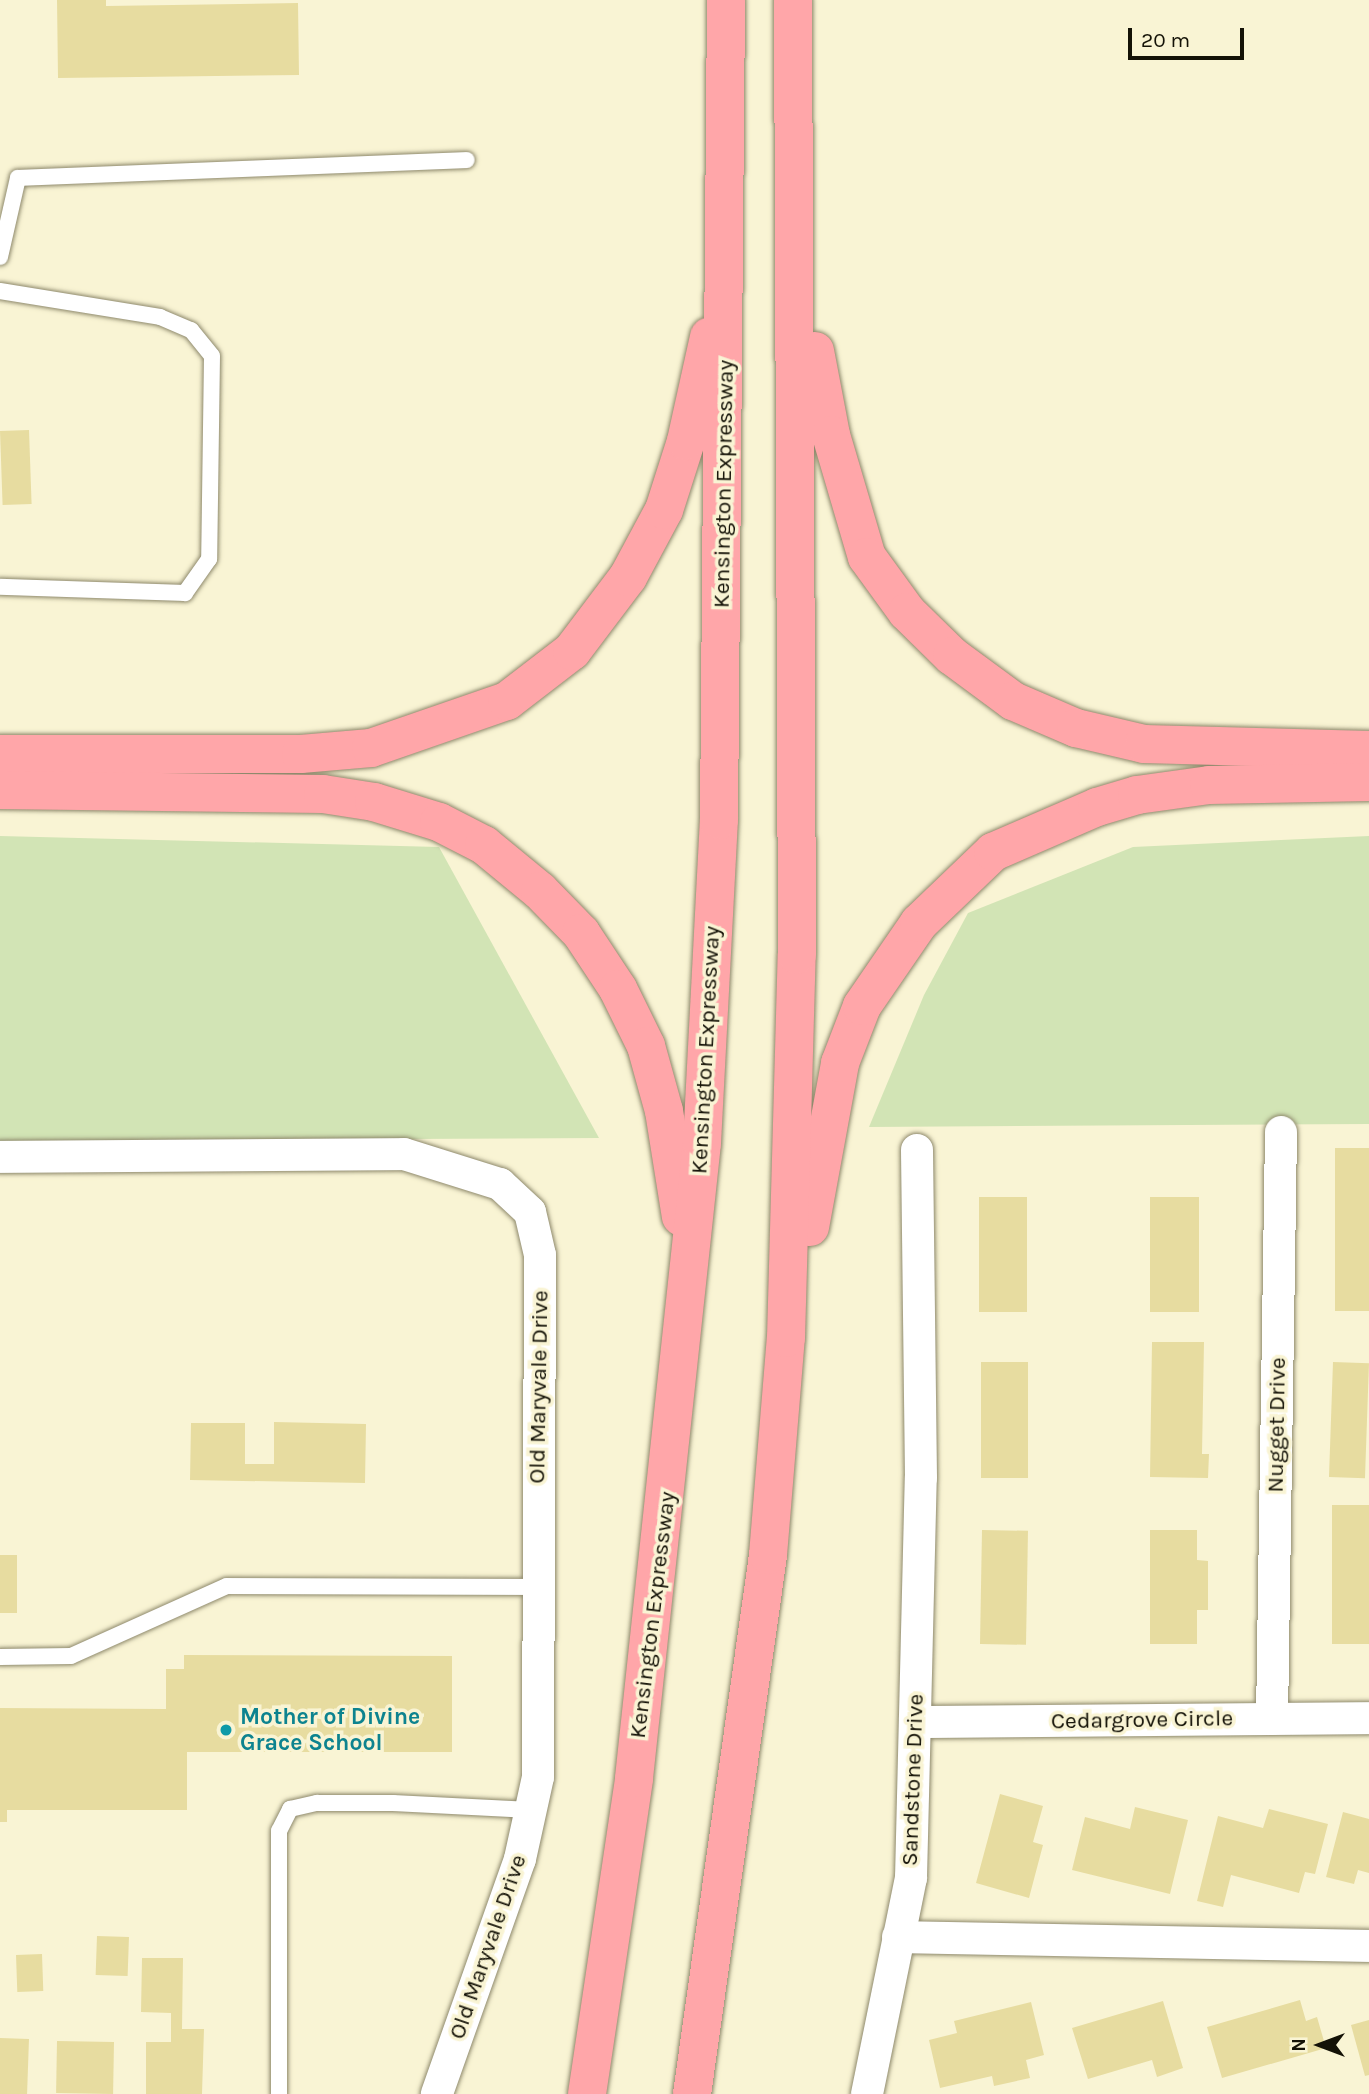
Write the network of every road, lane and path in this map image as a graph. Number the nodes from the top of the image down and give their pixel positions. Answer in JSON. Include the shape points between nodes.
{"nodes":[{"id":1,"x":726,"y":0,"type":"edge"},
{"id":2,"x":793,"y":0,"type":"edge"},
{"id":3,"x":467,"y":160,"type":"dead end"},
{"id":4,"x":727,"y":256,"type":"junction"},
{"id":5,"x":0,"y":257,"type":"edge"},
{"id":6,"x":797,"y":260,"type":"junction"},
{"id":7,"x":0,"y":291,"type":"edge"},
{"id":8,"x":0,"y":587,"type":"edge"},
{"id":9,"x":1369,"y":750,"type":"edge"},
{"id":10,"x":0,"y":754,"type":"edge"},
{"id":11,"x":1369,"y":782,"type":"edge"},
{"id":12,"x":0,"y":790,"type":"edge"},
{"id":13,"x":1281,"y":1132,"type":"dead end"},
{"id":14,"x":917,"y":1150,"type":"dead end"},
{"id":15,"x":0,"y":1157,"type":"edge"},
{"id":16,"x":690,"y":1271,"type":"junction"},
{"id":17,"x":786,"y":1338,"type":"junction"},
{"id":18,"x":538,"y":1587,"type":"junction"},
{"id":19,"x":0,"y":1657,"type":"edge"},
{"id":20,"x":1272,"y":1718,"type":"junction"},
{"id":21,"x":1369,"y":1718,"type":"edge"},
{"id":22,"x":915,"y":1722,"type":"junction"},
{"id":23,"x":531,"y":1810,"type":"junction"},
{"id":24,"x":898,"y":1937,"type":"junction"},
{"id":25,"x":1369,"y":1946,"type":"edge"},
{"id":26,"x":279,"y":2094,"type":"edge"},
{"id":27,"x":437,"y":2094,"type":"edge"},
{"id":28,"x":587,"y":2094,"type":"edge"},
{"id":29,"x":692,"y":2094,"type":"edge"},
{"id":30,"x":867,"y":2094,"type":"edge"}],
"edges":[{"from":1,"to":4,"type":"highway","name":"Kensington Expressway"},
{"from":2,"to":6,"type":"highway"},
{"from":3,"to":5,"type":"lane","via":[[18,178]]},
{"from":4,"to":10,"type":"highway","via":[[686,440],[664,510],[593,629],[507,701],[371,748],[301,754]]},
{"from":4,"to":16,"type":"highway","name":"Kensington Expressway","via":[[719,820],[702,1143]]},
{"from":6,"to":9,"type":"highway","via":[[831,435],[867,557],[907,612],[952,656],[1013,701],[1076,728],[1144,744]]},
{"from":6,"to":17,"type":"highway","via":[[797,955]]},
{"from":7,"to":8,"type":"lane","via":[[160,317],[191,330],[212,356],[209,559],[185,593]]},
{"from":11,"to":17,"type":"highway","via":[[1209,785],[1138,795],[1097,807],[993,852],[948,892],[886,967],[862,1006],[841,1063]]},
{"from":12,"to":16,"type":"highway","via":[[323,794],[374,802],[439,822],[484,845],[540,891],[581,933],[618,989],[646,1045],[664,1111]]},
{"from":13,"to":20,"type":"street","name":"Nugget Drive"},
{"from":14,"to":22,"type":"street","name":"Sandstone Drive","via":[[921,1478]]},
{"from":15,"to":18,"type":"street","name":"Old Maryvale Drive","via":[[404,1154],[500,1184],[530,1212],[540,1255]]},
{"from":16,"to":28,"type":"highway","name":"Kensington Expressway","via":[[634,1778]]},
{"from":17,"to":29,"type":"highway","via":[[768,1555]]},
{"from":18,"to":19,"type":"lane","via":[[227,1586],[71,1656]]},
{"from":18,"to":23,"type":"street","name":"Old Maryvale Drive","via":[[538,1777]]},
{"from":20,"to":21,"type":"street","name":"Cedargrove Circle"},
{"from":20,"to":22,"type":"street","name":"Cedargrove Circle"},
{"from":22,"to":24,"type":"street","name":"Sandstone Drive","via":[[911,1878]]},
{"from":23,"to":26,"type":"lane","via":[[393,1802],[317,1802],[290,1809],[279,1831]]},
{"from":23,"to":27,"type":"street","name":"Old Maryvale Drive","via":[[520,1859]]},
{"from":24,"to":25,"type":"street"},
{"from":24,"to":30,"type":"street","name":"Sandstone Drive"}]}
